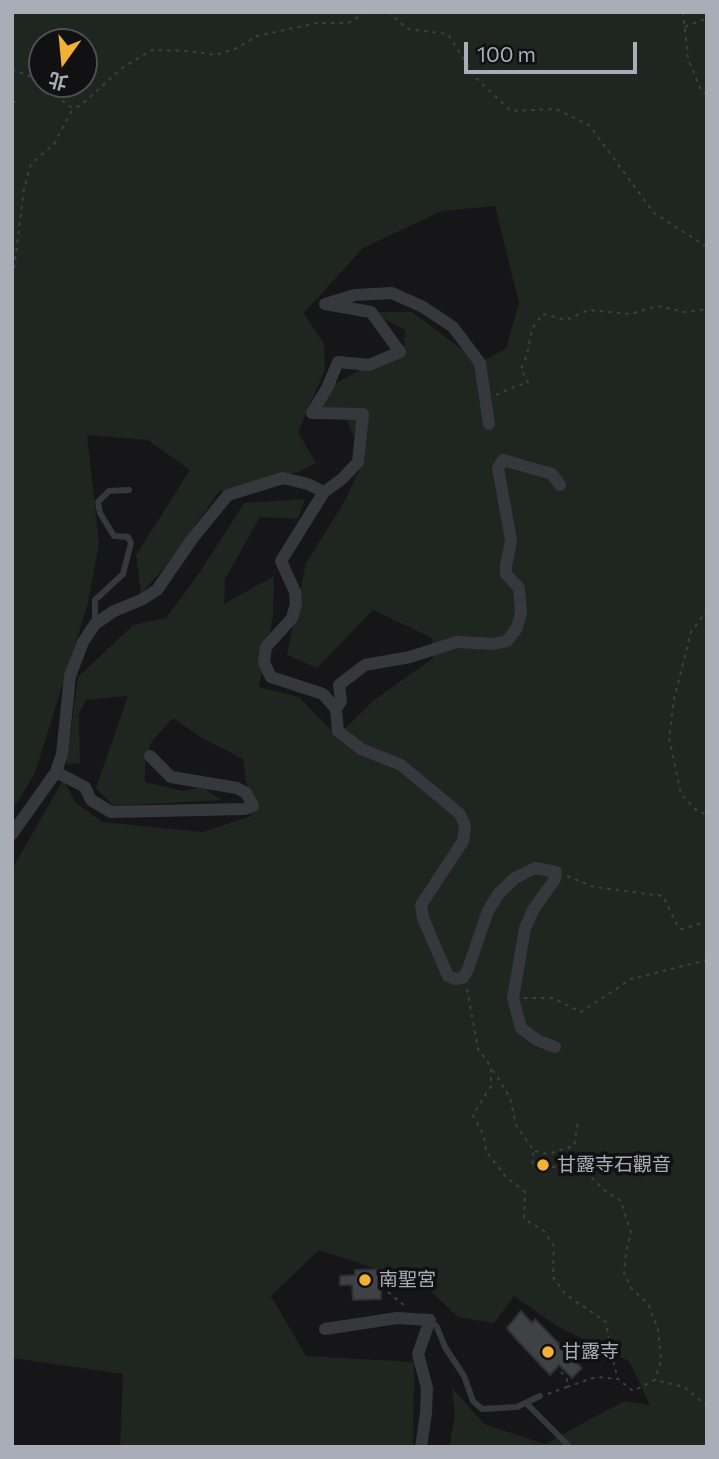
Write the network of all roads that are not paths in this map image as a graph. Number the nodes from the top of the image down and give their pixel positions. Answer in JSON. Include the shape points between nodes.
{"nodes":[{"id":1,"x":489,"y":424,"type":"dead end"},
{"id":2,"x":560,"y":485,"type":"dead end"},
{"id":3,"x":129,"y":490,"type":"dead end"},
{"id":4,"x":324,"y":492,"type":"junction"},
{"id":5,"x":95,"y":624,"type":"junction"},
{"id":6,"x":336,"y":709,"type":"junction"},
{"id":7,"x":150,"y":756,"type":"dead end"},
{"id":8,"x":56,"y":772,"type":"junction"},
{"id":9,"x":12,"y":834,"type":"edge"},
{"id":10,"x":555,"y":1047,"type":"dead end"},
{"id":11,"x":430,"y":1320,"type":"junction"},
{"id":12,"x":325,"y":1329,"type":"dead end"},
{"id":13,"x":540,"y":1396,"type":"road end"},
{"id":14,"x":527,"y":1404,"type":"junction"},
{"id":15,"x":421,"y":1447,"type":"edge"},
{"id":16,"x":570,"y":1447,"type":"edge"}],
"edges":[{"from":1,"to":4,"type":"street","via":[[480,363],[453,327],[392,293],[355,295],[325,304],[371,313],[400,352],[369,365],[338,362],[312,413],[362,414],[358,462]]},
{"from":2,"to":6,"type":"street","via":[[552,474],[503,460],[498,468],[512,540],[506,573],[519,588],[522,612],[507,641],[457,642],[365,665],[340,685],[341,701]]},
{"from":3,"to":5,"type":"lane","via":[[109,491],[98,502],[114,536],[128,537],[131,543],[123,574],[95,600]]},
{"from":4,"to":5,"type":"street","via":[[283,478],[228,495],[158,590]]},
{"from":4,"to":6,"type":"street","via":[[281,561],[296,604],[292,618],[266,647],[264,663],[271,677],[323,694]]},
{"from":5,"to":8,"type":"street","via":[[69,676],[62,754]]},
{"from":6,"to":10,"type":"street","via":[[338,731],[361,749],[401,765],[460,814],[463,841],[421,905],[448,976],[463,978],[488,911],[514,878],[535,868],[556,872],[525,928],[513,998],[521,1028]]},
{"from":7,"to":8,"type":"street","via":[[171,777],[237,788],[253,806],[111,812],[91,800],[85,787]]},
{"from":8,"to":9,"type":"street"},
{"from":11,"to":12,"type":"street","via":[[397,1318]]},
{"from":11,"to":14,"type":"lane","via":[[464,1376],[472,1401],[482,1409]]},
{"from":11,"to":15,"type":"street","via":[[418,1354],[427,1388]]},
{"from":13,"to":14,"type":"lane"},
{"from":14,"to":16,"type":"lane"}]}
